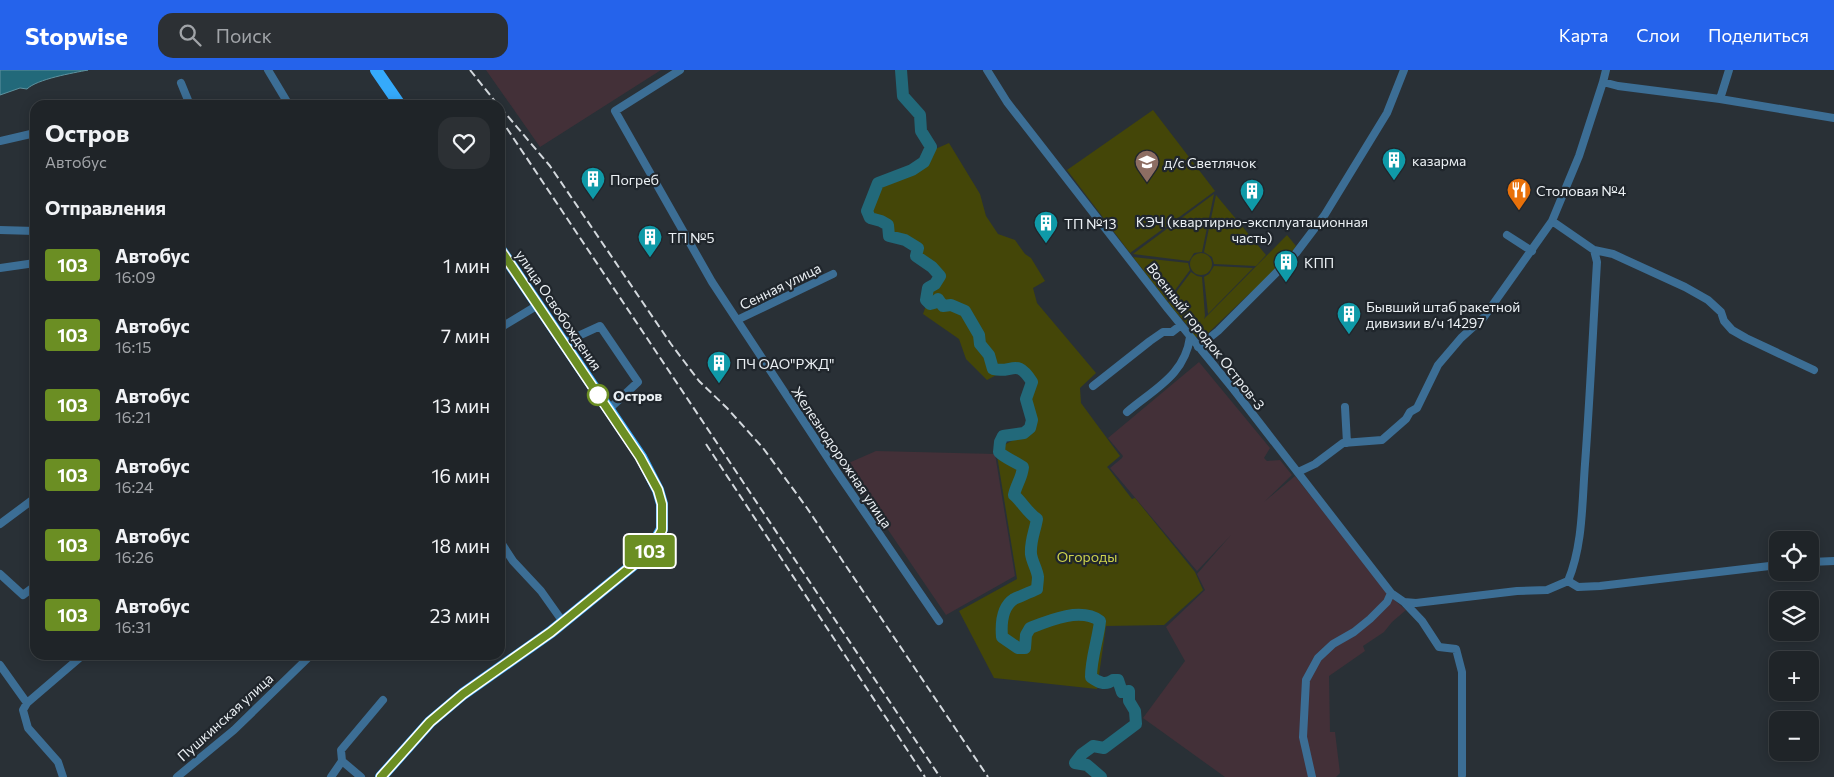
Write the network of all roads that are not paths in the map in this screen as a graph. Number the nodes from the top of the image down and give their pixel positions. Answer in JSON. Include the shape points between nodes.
{"nodes":[{"id":1,"x":268,"y":70,"type":"edge"},
{"id":2,"x":376,"y":70,"type":"edge"},
{"id":3,"x":680,"y":70,"type":"edge"},
{"id":4,"x":988,"y":70,"type":"edge"},
{"id":5,"x":1404,"y":70,"type":"edge"},
{"id":6,"x":1606,"y":70,"type":"edge"},
{"id":7,"x":1729,"y":70,"type":"edge"},
{"id":8,"x":1603,"y":82,"type":"junction"},
{"id":9,"x":181,"y":83,"type":"dead end"},
{"id":10,"x":1720,"y":99,"type":"junction"},
{"id":11,"x":188,"y":100,"type":"edge"},
{"id":12,"x":287,"y":100,"type":"edge"},
{"id":13,"x":397,"y":100,"type":"edge"},
{"id":14,"x":1834,"y":118,"type":"edge"},
{"id":15,"x":30,"y":134,"type":"edge"},
{"id":16,"x":0,"y":141,"type":"edge"},
{"id":17,"x":1552,"y":221,"type":"junction"},
{"id":18,"x":0,"y":230,"type":"edge"},
{"id":19,"x":30,"y":231,"type":"edge"},
{"id":20,"x":1507,"y":235,"type":"dead end"},
{"id":21,"x":1594,"y":250,"type":"junction"},
{"id":22,"x":1532,"y":251,"type":"junction"},
{"id":23,"x":505,"y":256,"type":"edge"},
{"id":24,"x":30,"y":264,"type":"edge"},
{"id":25,"x":0,"y":268,"type":"edge"},
{"id":26,"x":833,"y":274,"type":"dead end"},
{"id":27,"x":538,"y":305,"type":"junction"},
{"id":28,"x":737,"y":320,"type":"junction"},
{"id":29,"x":505,"y":325,"type":"edge"},
{"id":30,"x":1181,"y":325,"type":"junction"},
{"id":31,"x":1190,"y":337,"type":"junction"},
{"id":32,"x":563,"y":343,"type":"junction"},
{"id":33,"x":1198,"y":347,"type":"junction"},
{"id":34,"x":1814,"y":370,"type":"dead end"},
{"id":35,"x":1093,"y":386,"type":"dead end"},
{"id":36,"x":1345,"y":407,"type":"dead end"},
{"id":37,"x":608,"y":410,"type":"junction"},
{"id":38,"x":1127,"y":412,"type":"dead end"},
{"id":39,"x":1347,"y":443,"type":"junction"},
{"id":40,"x":1298,"y":472,"type":"junction"},
{"id":41,"x":30,"y":502,"type":"edge"},
{"id":42,"x":0,"y":524,"type":"edge"},
{"id":43,"x":505,"y":549,"type":"edge"},
{"id":44,"x":1834,"y":561,"type":"edge"},
{"id":45,"x":1819,"y":562,"type":"edge"},
{"id":46,"x":1769,"y":566,"type":"edge"},
{"id":47,"x":0,"y":574,"type":"edge"},
{"id":48,"x":1568,"y":581,"type":"junction"},
{"id":49,"x":30,"y":590,"type":"edge"},
{"id":50,"x":1391,"y":593,"type":"junction"},
{"id":51,"x":1404,"y":602,"type":"junction"},
{"id":52,"x":939,"y":621,"type":"dead end"},
{"id":53,"x":563,"y":622,"type":"junction"},
{"id":54,"x":76,"y":660,"type":"edge"},
{"id":55,"x":306,"y":660,"type":"edge"},
{"id":56,"x":0,"y":665,"type":"edge"},
{"id":57,"x":383,"y":700,"type":"dead end"},
{"id":58,"x":27,"y":703,"type":"junction"},
{"id":59,"x":342,"y":761,"type":"junction"},
{"id":60,"x":1462,"y":775,"type":"dead end"},
{"id":61,"x":63,"y":777,"type":"edge"},
{"id":62,"x":177,"y":777,"type":"edge"},
{"id":63,"x":331,"y":777,"type":"edge"},
{"id":64,"x":361,"y":777,"type":"edge"},
{"id":65,"x":381,"y":777,"type":"edge"},
{"id":66,"x":1312,"y":777,"type":"edge"}],
"edges":[{"from":1,"to":12,"type":"street"},
{"from":2,"to":13,"type":"main road"},
{"from":3,"to":28,"type":"street","name":"Железнодорожная улица","via":[[616,112],[712,282]]},
{"from":4,"to":30,"type":"street","name":"Военный городок Остров-3","via":[[1007,102]]},
{"from":5,"to":33,"type":"street","via":[[1387,113],[1324,216],[1296,253]]},
{"from":6,"to":8,"type":"street"},
{"from":7,"to":10,"type":"street"},
{"from":8,"to":10,"type":"street"},
{"from":8,"to":17,"type":"street","via":[[1576,163]]},
{"from":9,"to":11,"type":"street"},
{"from":10,"to":14,"type":"street"},
{"from":15,"to":16,"type":"street"},
{"from":17,"to":21,"type":"street"},
{"from":17,"to":22,"type":"street"},
{"from":18,"to":19,"type":"street"},
{"from":20,"to":22,"type":"street"},
{"from":21,"to":34,"type":"street","via":[[1613,254],[1685,287],[1722,312],[1724,321],[1732,330]]},
{"from":21,"to":48,"type":"street","via":[[1597,262],[1594,340],[1583,496],[1575,563]]},
{"from":22,"to":39,"type":"street","via":[[1484,317],[1438,365],[1417,408],[1382,440]]},
{"from":23,"to":27,"type":"main road","name":"улица Освобождения"},
{"from":24,"to":25,"type":"street"},
{"from":26,"to":28,"type":"street","name":"Сенная улица"},
{"from":27,"to":29,"type":"street"},
{"from":27,"to":32,"type":"main road","name":"улица Освобождения"},
{"from":28,"to":52,"type":"street","name":"Железнодорожная улица"},
{"from":30,"to":31,"type":"street","name":"Военный городок Остров-3"},
{"from":30,"to":35,"type":"street","via":[[1150,341]]},
{"from":31,"to":33,"type":"street","name":"Военный городок Остров-3"},
{"from":31,"to":38,"type":"street","via":[[1188,349],[1175,373]]},
{"from":32,"to":37,"type":"main road","name":"улица Освобождения"},
{"from":32,"to":37,"type":"street","via":[[600,326],[638,382]]},
{"from":33,"to":40,"type":"street","name":"Военный городок Остров-3"},
{"from":36,"to":39,"type":"street"},
{"from":37,"to":53,"type":"main road","name":"улица Освобождения","via":[[658,490],[662,504],[662,530],[649,552]]},
{"from":39,"to":40,"type":"street"},
{"from":40,"to":50,"type":"street","name":"Военный городок Остров-3"},
{"from":41,"to":42,"type":"street"},
{"from":43,"to":53,"type":"street"},
{"from":44,"to":45,"type":"street"},
{"from":46,"to":48,"type":"street","via":[[1578,587]]},
{"from":47,"to":49,"type":"street","via":[[23,596]]},
{"from":48,"to":51,"type":"street","via":[[1547,590]]},
{"from":50,"to":51,"type":"street","name":"Военный городок Остров-3"},
{"from":50,"to":66,"type":"street","via":[[1387,602],[1370,619],[1318,658],[1306,680],[1303,738]]},
{"from":51,"to":60,"type":"street","name":"Военный городок Остров-3","via":[[1422,621],[1439,647],[1456,649],[1462,672]]},
{"from":53,"to":65,"type":"main road","name":"улица Освобождения","via":[[463,694],[430,722]]},
{"from":54,"to":58,"type":"street"},
{"from":55,"to":62,"type":"street","name":"Пушкинская улица","via":[[234,730]]},
{"from":56,"to":58,"type":"street"},
{"from":57,"to":59,"type":"street","via":[[340,750]]},
{"from":58,"to":61,"type":"street","via":[[23,710],[28,728],[58,762]]},
{"from":59,"to":63,"type":"street"},
{"from":59,"to":64,"type":"street"}]}
